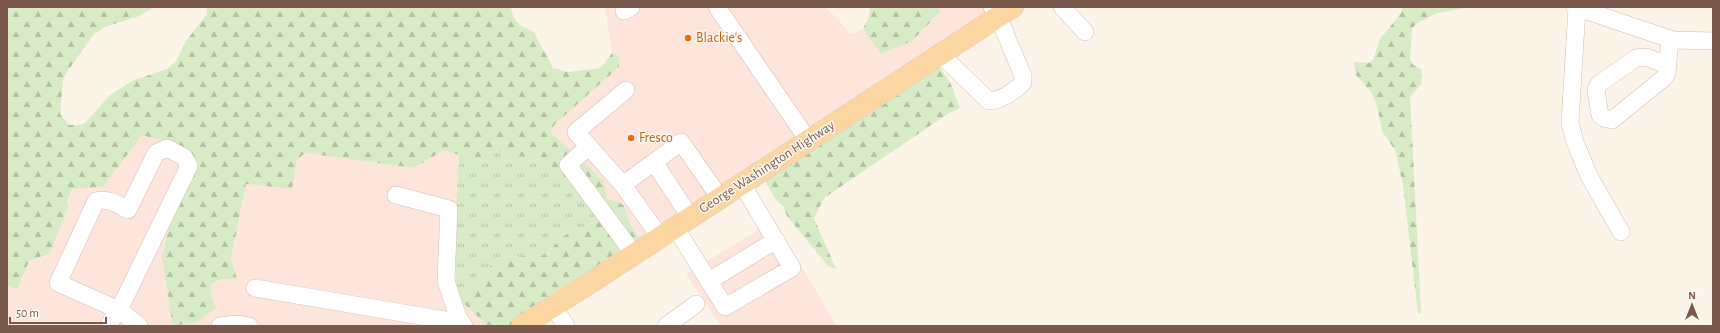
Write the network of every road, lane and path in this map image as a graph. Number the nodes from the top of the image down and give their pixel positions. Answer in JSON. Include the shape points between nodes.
{"nodes":[{"id":1,"x":717,"y":7,"type":"edge"},
{"id":2,"x":1062,"y":7,"type":"edge"},
{"id":3,"x":1576,"y":7,"type":"edge"},
{"id":4,"x":1001,"y":10,"type":"edge"},
{"id":5,"x":1605,"y":12,"type":"edge"},
{"id":6,"x":1085,"y":32,"type":"dead end"},
{"id":7,"x":1670,"y":39,"type":"junction"},
{"id":8,"x":1713,"y":41,"type":"edge"},
{"id":9,"x":940,"y":54,"type":"junction"},
{"id":10,"x":1667,"y":66,"type":"dead end"},
{"id":11,"x":626,"y":90,"type":"dead end"},
{"id":12,"x":808,"y":140,"type":"junction"},
{"id":13,"x":589,"y":146,"type":"junction"},
{"id":14,"x":654,"y":162,"type":"junction"},
{"id":15,"x":742,"y":184,"type":"junction"},
{"id":16,"x":623,"y":185,"type":"junction"},
{"id":17,"x":396,"y":196,"type":"dead end"},
{"id":18,"x":720,"y":198,"type":"junction"},
{"id":19,"x":675,"y":227,"type":"junction"},
{"id":20,"x":1621,"y":232,"type":"dead end"},
{"id":21,"x":776,"y":240,"type":"junction"},
{"id":22,"x":634,"y":254,"type":"junction"},
{"id":23,"x":709,"y":281,"type":"junction"},
{"id":24,"x":255,"y":288,"type":"dead end"},
{"id":25,"x":696,"y":304,"type":"dead end"},
{"id":26,"x":553,"y":306,"type":"junction"},
{"id":27,"x":119,"y":310,"type":"junction"},
{"id":28,"x":463,"y":324,"type":"edge"},
{"id":29,"x":109,"y":326,"type":"edge"},
{"id":30,"x":140,"y":326,"type":"edge"},
{"id":31,"x":220,"y":326,"type":"edge"},
{"id":32,"x":249,"y":326,"type":"edge"},
{"id":33,"x":522,"y":326,"type":"edge"},
{"id":34,"x":566,"y":326,"type":"edge"},
{"id":35,"x":666,"y":326,"type":"edge"}],
"edges":[{"from":1,"to":12,"type":"street"},
{"from":2,"to":6,"type":"street"},
{"from":3,"to":5,"type":"street"},
{"from":3,"to":20,"type":"street","via":[[1570,123],[1574,142],[1589,176]]},
{"from":4,"to":9,"type":"main road","name":"George Washington Highway"},
{"from":4,"to":9,"type":"street","via":[[1022,76],[1022,83],[1016,88],[996,101],[989,101]]},
{"from":5,"to":7,"type":"street"},
{"from":7,"to":8,"type":"street"},
{"from":7,"to":10,"type":"street"},
{"from":9,"to":12,"type":"main road","name":"George Washington Highway"},
{"from":11,"to":13,"type":"street","via":[[576,132]]},
{"from":12,"to":15,"type":"main road","name":"George Washington Highway"},
{"from":13,"to":16,"type":"street"},
{"from":13,"to":22,"type":"street","via":[[568,165]]},
{"from":14,"to":16,"type":"street"},
{"from":14,"to":18,"type":"street","via":[[681,142]]},
{"from":14,"to":19,"type":"street"},
{"from":15,"to":18,"type":"main road","name":"George Washington Highway"},
{"from":15,"to":21,"type":"street"},
{"from":16,"to":19,"type":"street"},
{"from":17,"to":28,"type":"street","via":[[449,209],[446,281],[458,317]]},
{"from":18,"to":19,"type":"main road","name":"George Washington Highway"},
{"from":19,"to":22,"type":"main road","name":"George Washington Highway"},
{"from":19,"to":23,"type":"street"},
{"from":21,"to":23,"type":"street"},
{"from":21,"to":23,"type":"street","via":[[792,268],[724,307]]},
{"from":22,"to":26,"type":"main road","name":"George Washington Highway"},
{"from":24,"to":28,"type":"street"},
{"from":25,"to":35,"type":"street"},
{"from":26,"to":33,"type":"main road","name":"George Washington Highway"},
{"from":26,"to":34,"type":"street"},
{"from":27,"to":27,"type":"street","via":[[189,166],[184,157],[166,148],[156,153],[128,210],[110,201],[96,201],[58,282]]},
{"from":27,"to":29,"type":"street"},
{"from":27,"to":30,"type":"street"},
{"from":31,"to":32,"type":"street"}]}
